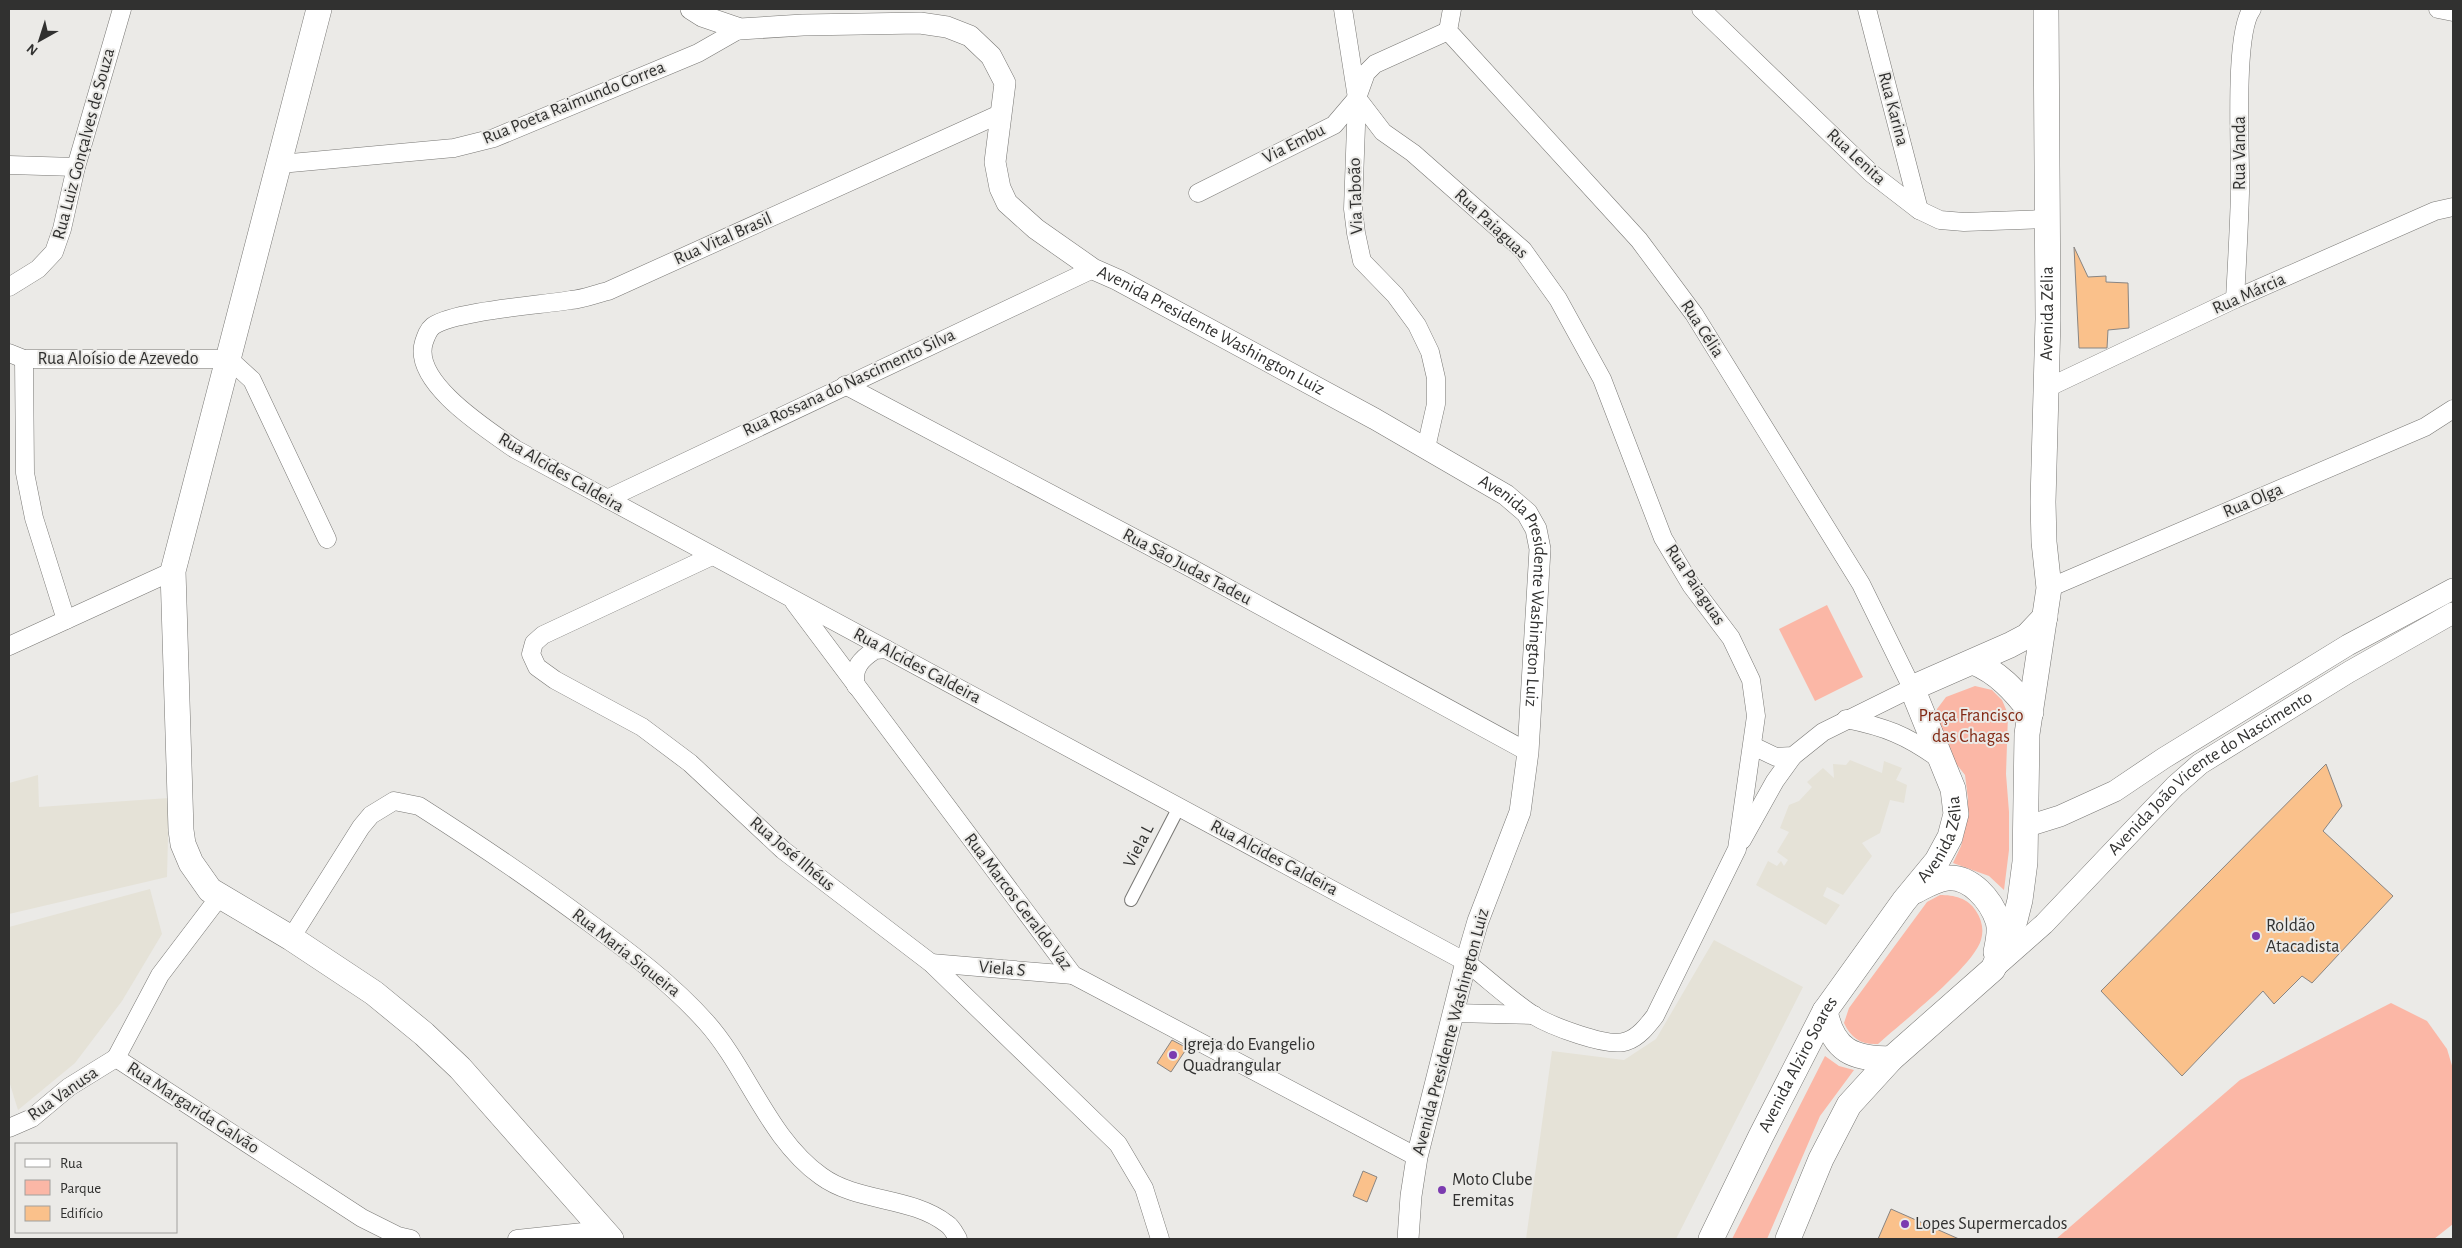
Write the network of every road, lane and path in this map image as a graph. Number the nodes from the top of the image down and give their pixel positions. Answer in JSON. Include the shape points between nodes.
{"nodes":[{"id":1,"x":122,"y":9,"type":"edge"},
{"id":2,"x":319,"y":9,"type":"edge"},
{"id":3,"x":691,"y":9,"type":"edge"},
{"id":4,"x":1343,"y":9,"type":"edge"},
{"id":5,"x":1452,"y":9,"type":"edge"},
{"id":6,"x":1701,"y":9,"type":"edge"},
{"id":7,"x":1867,"y":9,"type":"edge"},
{"id":8,"x":2046,"y":9,"type":"edge"},
{"id":9,"x":2252,"y":9,"type":"edge"},
{"id":10,"x":2438,"y":9,"type":"edge"},
{"id":11,"x":2453,"y":12,"type":"edge"},
{"id":12,"x":740,"y":29,"type":"junction"},
{"id":13,"x":1448,"y":31,"type":"junction"},
{"id":14,"x":1356,"y":98,"type":"junction"},
{"id":15,"x":1002,"y":113,"type":"junction"},
{"id":16,"x":280,"y":164,"type":"junction"},
{"id":17,"x":9,"y":165,"type":"edge"},
{"id":18,"x":76,"y":167,"type":"junction"},
{"id":19,"x":1198,"y":193,"type":"dead end"},
{"id":20,"x":2453,"y":206,"type":"edge"},
{"id":21,"x":1919,"y":210,"type":"junction"},
{"id":22,"x":2047,"y":218,"type":"junction"},
{"id":23,"x":1093,"y":269,"type":"junction"},
{"id":24,"x":9,"y":286,"type":"edge"},
{"id":25,"x":2235,"y":299,"type":"junction"},
{"id":26,"x":432,"y":326,"type":"joint"},
{"id":27,"x":16,"y":356,"type":"edge"},
{"id":28,"x":229,"y":359,"type":"junction"},
{"id":29,"x":845,"y":385,"type":"junction"},
{"id":30,"x":2047,"y":388,"type":"junction"},
{"id":31,"x":2453,"y":409,"type":"edge"},
{"id":32,"x":1426,"y":448,"type":"junction"},
{"id":33,"x":607,"y":499,"type":"junction"},
{"id":34,"x":327,"y":539,"type":"dead end"},
{"id":35,"x":712,"y":556,"type":"junction"},
{"id":36,"x":173,"y":571,"type":"junction"},
{"id":37,"x":2049,"y":588,"type":"junction"},
{"id":38,"x":2453,"y":589,"type":"edge"},
{"id":39,"x":791,"y":598,"type":"junction"},
{"id":40,"x":2453,"y":612,"type":"edge"},
{"id":41,"x":2045,"y":617,"type":"junction"},
{"id":42,"x":66,"y":620,"type":"junction"},
{"id":43,"x":9,"y":646,"type":"edge"},
{"id":44,"x":886,"y":649,"type":"junction"},
{"id":45,"x":1973,"y":662,"type":"junction"},
{"id":46,"x":856,"y":686,"type":"junction"},
{"id":47,"x":1912,"y":688,"type":"junction"},
{"id":48,"x":2031,"y":712,"type":"junction"},
{"id":49,"x":1846,"y":719,"type":"junction"},
{"id":50,"x":1753,"y":746,"type":"junction"},
{"id":51,"x":1528,"y":752,"type":"junction"},
{"id":52,"x":1793,"y":756,"type":"junction"},
{"id":53,"x":1938,"y":758,"type":"junction"},
{"id":54,"x":1179,"y":807,"type":"junction"},
{"id":55,"x":2025,"y":827,"type":"junction"},
{"id":56,"x":1737,"y":849,"type":"junction"},
{"id":57,"x":220,"y":896,"type":"junction"},
{"id":58,"x":1131,"y":900,"type":"dead end"},
{"id":59,"x":1904,"y":901,"type":"junction"},
{"id":60,"x":291,"y":938,"type":"junction"},
{"id":61,"x":1466,"y":962,"type":"junction"},
{"id":62,"x":931,"y":963,"type":"junction"},
{"id":63,"x":1993,"y":969,"type":"junction"},
{"id":64,"x":1073,"y":976,"type":"junction"},
{"id":65,"x":1825,"y":1011,"type":"junction"},
{"id":66,"x":1453,"y":1013,"type":"junction"},
{"id":67,"x":1534,"y":1015,"type":"junction"},
{"id":68,"x":116,"y":1058,"type":"junction"},
{"id":69,"x":1891,"y":1059,"type":"junction"},
{"id":70,"x":9,"y":1128,"type":"edge"},
{"id":71,"x":1417,"y":1157,"type":"junction"},
{"id":72,"x":607,"y":1235,"type":"edge"},
{"id":73,"x":411,"y":1239,"type":"edge"},
{"id":74,"x":517,"y":1239,"type":"edge"},
{"id":75,"x":958,"y":1239,"type":"edge"},
{"id":76,"x":1160,"y":1239,"type":"edge"},
{"id":77,"x":1408,"y":1239,"type":"edge"},
{"id":78,"x":1711,"y":1239,"type":"edge"},
{"id":79,"x":1788,"y":1239,"type":"edge"}],
"edges":[{"from":1,"to":18,"type":"street","name":"Rua Luiz Gonçalves de Souza"},
{"from":2,"to":16,"type":"main road"},
{"from":3,"to":12,"type":"street"},
{"from":4,"to":14,"type":"street","name":"Via Taboão"},
{"from":5,"to":13,"type":"street"},
{"from":6,"to":21,"type":"street","name":"Rua Lenita","via":[[1871,172]]},
{"from":7,"to":21,"type":"street","name":"Rua Karina"},
{"from":8,"to":22,"type":"main road","name":"Avenida Zélia"},
{"from":9,"to":25,"type":"street","name":"Rua Vanda","via":[[2248,14],[2241,56]]},
{"from":10,"to":11,"type":"street"},
{"from":12,"to":15,"type":"street","via":[[887,23],[920,23],[947,28],[970,36],[991,56],[1005,83]]},
{"from":12,"to":16,"type":"street","name":"Rua Poeta Raimundo Correa","via":[[698,53],[494,138],[454,148]]},
{"from":13,"to":14,"type":"street","name":"Via Embu","via":[[1375,64],[1366,73]]},
{"from":13,"to":47,"type":"street","name":"Rua Célia","via":[[1639,240],[1694,314],[1856,576]]},
{"from":14,"to":19,"type":"street","name":"Via Embu","via":[[1334,125]]},
{"from":14,"to":32,"type":"street","name":"Via Taboão","via":[[1353,209],[1356,234],[1362,261],[1417,325],[1430,352],[1436,378],[1436,404]]},
{"from":14,"to":50,"type":"street","name":"Rua Paiaguas","via":[[1383,132],[1413,153],[1523,250],[1558,299],[1602,380],[1663,538],[1691,585],[1732,638],[1751,680],[1756,716]]},
{"from":15,"to":23,"type":"street","name":"Avenida Presidente Washington Luiz","via":[[995,162],[1000,188],[1007,203],[1036,229]]},
{"from":15,"to":26,"type":"street","name":"Rua Vital Brasil","via":[[608,291],[573,300],[452,318]]},
{"from":16,"to":28,"type":"main road"},
{"from":17,"to":18,"type":"street"},
{"from":18,"to":24,"type":"street","name":"Rua Luiz Gonçalves de Souza","via":[[54,252],[38,269]]},
{"from":20,"to":25,"type":"street","name":"Rua Márcia"},
{"from":21,"to":22,"type":"street","name":"Rua Lenita","via":[[1940,220],[1964,222]]},
{"from":22,"to":30,"type":"main road","name":"Avenida Zélia"},
{"from":23,"to":29,"type":"street","name":"Rua Rossana do Nascimento Silva"},
{"from":23,"to":32,"type":"street","name":"Avenida Presidente Washington Luiz"},
{"from":25,"to":30,"type":"street","name":"Rua Márcia"},
{"from":26,"to":33,"type":"street","name":"Rua Alcides Caldeira","via":[[422,347],[424,364],[443,392],[464,413],[515,449]]},
{"from":27,"to":28,"type":"street","name":"Rua Aloísio de Azevedo"},
{"from":27,"to":42,"type":"street","via":[[24,473],[34,518]]},
{"from":28,"to":34,"type":"street","via":[[252,380]]},
{"from":28,"to":36,"type":"main road"},
{"from":29,"to":33,"type":"street","name":"Rua Rossana do Nascimento Silva"},
{"from":29,"to":51,"type":"street","name":"Rua São Judas Tadeu"},
{"from":30,"to":37,"type":"main road","name":"Avenida Zélia","via":[[2043,502]]},
{"from":31,"to":37,"type":"street","name":"Rua Olga","via":[[2425,428]]},
{"from":32,"to":51,"type":"street","name":"Avenida Presidente Washington Luiz","via":[[1506,495],[1528,513],[1536,528],[1540,549]]},
{"from":33,"to":35,"type":"street","name":"Rua Alcides Caldeira"},
{"from":35,"to":39,"type":"street","name":"Rua Alcides Caldeira"},
{"from":35,"to":62,"type":"street","name":"Rua José Ilhéus","via":[[544,634],[534,643],[531,654],[537,667],[649,732],[690,763],[782,850]]},
{"from":36,"to":42,"type":"street"},
{"from":36,"to":57,"type":"main road","via":[[183,844],[210,890]]},
{"from":37,"to":41,"type":"main road","name":"Avenida Zélia"},
{"from":38,"to":55,"type":"street","name":"Avenida João Vicente do Nascimento","via":[[2348,645],[2115,791],[2060,816]]},
{"from":39,"to":44,"type":"street","name":"Rua Alcides Caldeira"},
{"from":39,"to":46,"type":"street","name":"Rua Marcos Geraldo Vaz"},
{"from":40,"to":63,"type":"street","name":"Avenida João Vicente do Nascimento","via":[[2200,764],[2044,924]]},
{"from":41,"to":45,"type":"main road","via":[[2027,636]]},
{"from":41,"to":48,"type":"main road","name":"Avenida Zélia"},
{"from":42,"to":43,"type":"street"},
{"from":44,"to":46,"type":"street","via":[[875,650],[856,667]]},
{"from":44,"to":54,"type":"street","name":"Rua Alcides Caldeira"},
{"from":45,"to":47,"type":"main road"},
{"from":45,"to":48,"type":"main road","via":[[2008,685]]},
{"from":46,"to":64,"type":"street","name":"Rua Marcos Geraldo Vaz"},
{"from":47,"to":49,"type":"street"},
{"from":47,"to":53,"type":"main road","name":"Avenida Zélia"},
{"from":48,"to":55,"type":"main road","name":"Avenida Zélia"},
{"from":49,"to":52,"type":"street","via":[[1822,732]]},
{"from":49,"to":53,"type":"street","via":[[1877,725],[1903,735]]},
{"from":50,"to":52,"type":"street","via":[[1776,757]]},
{"from":50,"to":56,"type":"street","name":"Rua Paiaguas"},
{"from":51,"to":61,"type":"street","name":"Avenida Presidente Washington Luiz","via":[[1520,812],[1478,921]]},
{"from":52,"to":56,"type":"street","via":[[1775,781]]},
{"from":53,"to":59,"type":"main road","name":"Avenida Zélia","via":[[1952,789],[1956,814],[1950,837],[1936,861]]},
{"from":54,"to":58,"type":"street","name":"Viela L"},
{"from":54,"to":61,"type":"street","name":"Rua Alcides Caldeira"},
{"from":55,"to":63,"type":"main road","name":"Avenida Zélia","via":[[2020,900]]},
{"from":56,"to":67,"type":"street","name":"Rua Paiaguas","via":[[1656,1016],[1642,1031],[1627,1042],[1612,1044]]},
{"from":57,"to":60,"type":"main road"},
{"from":57,"to":68,"type":"street","name":"Rua Margarida Galvão","via":[[160,975]]},
{"from":59,"to":63,"type":"main road","via":[[1935,881],[1949,878],[1970,883],[1986,898],[1998,921],[1999,936]]},
{"from":59,"to":65,"type":"main road","name":"Avenida Alziro Soares"},
{"from":60,"to":72,"type":"main road","via":[[374,994],[424,1034],[460,1068]]},
{"from":60,"to":75,"type":"street","name":"Rua Maria Siqueira","via":[[371,815],[394,802],[419,806],[571,909],[676,990],[708,1024],[783,1137],[820,1176],[838,1187],[925,1212],[949,1225]]},
{"from":61,"to":66,"type":"street","name":"Avenida Presidente Washington Luiz"},
{"from":61,"to":67,"type":"street","name":"Rua Paiaguas"},
{"from":62,"to":64,"type":"street","name":"Viela S"},
{"from":62,"to":76,"type":"street","name":"Rua José Ilhéus","via":[[1118,1144],[1144,1188]]},
{"from":63,"to":69,"type":"main road"},
{"from":64,"to":71,"type":"street","name":"Rua Marcos Geraldo Vaz"},
{"from":65,"to":69,"type":"main road","via":[[1831,1033],[1853,1055],[1867,1059]]},
{"from":65,"to":78,"type":"main road","name":"Avenida Alziro Soares"},
{"from":66,"to":67,"type":"street","name":"Rua Paiaguas"},
{"from":66,"to":71,"type":"street","name":"Avenida Presidente Washington Luiz"},
{"from":68,"to":70,"type":"street","name":"Rua Vanusa","via":[[69,1087],[32,1118]]},
{"from":68,"to":73,"type":"street","name":"Rua Margarida Galvão","via":[[362,1218]]},
{"from":69,"to":79,"type":"main road","via":[[1849,1105],[1821,1159]]},
{"from":71,"to":77,"type":"street","name":"Avenida Presidente Washington Luiz","via":[[1410,1196]]},
{"from":72,"to":74,"type":"street"}]}
